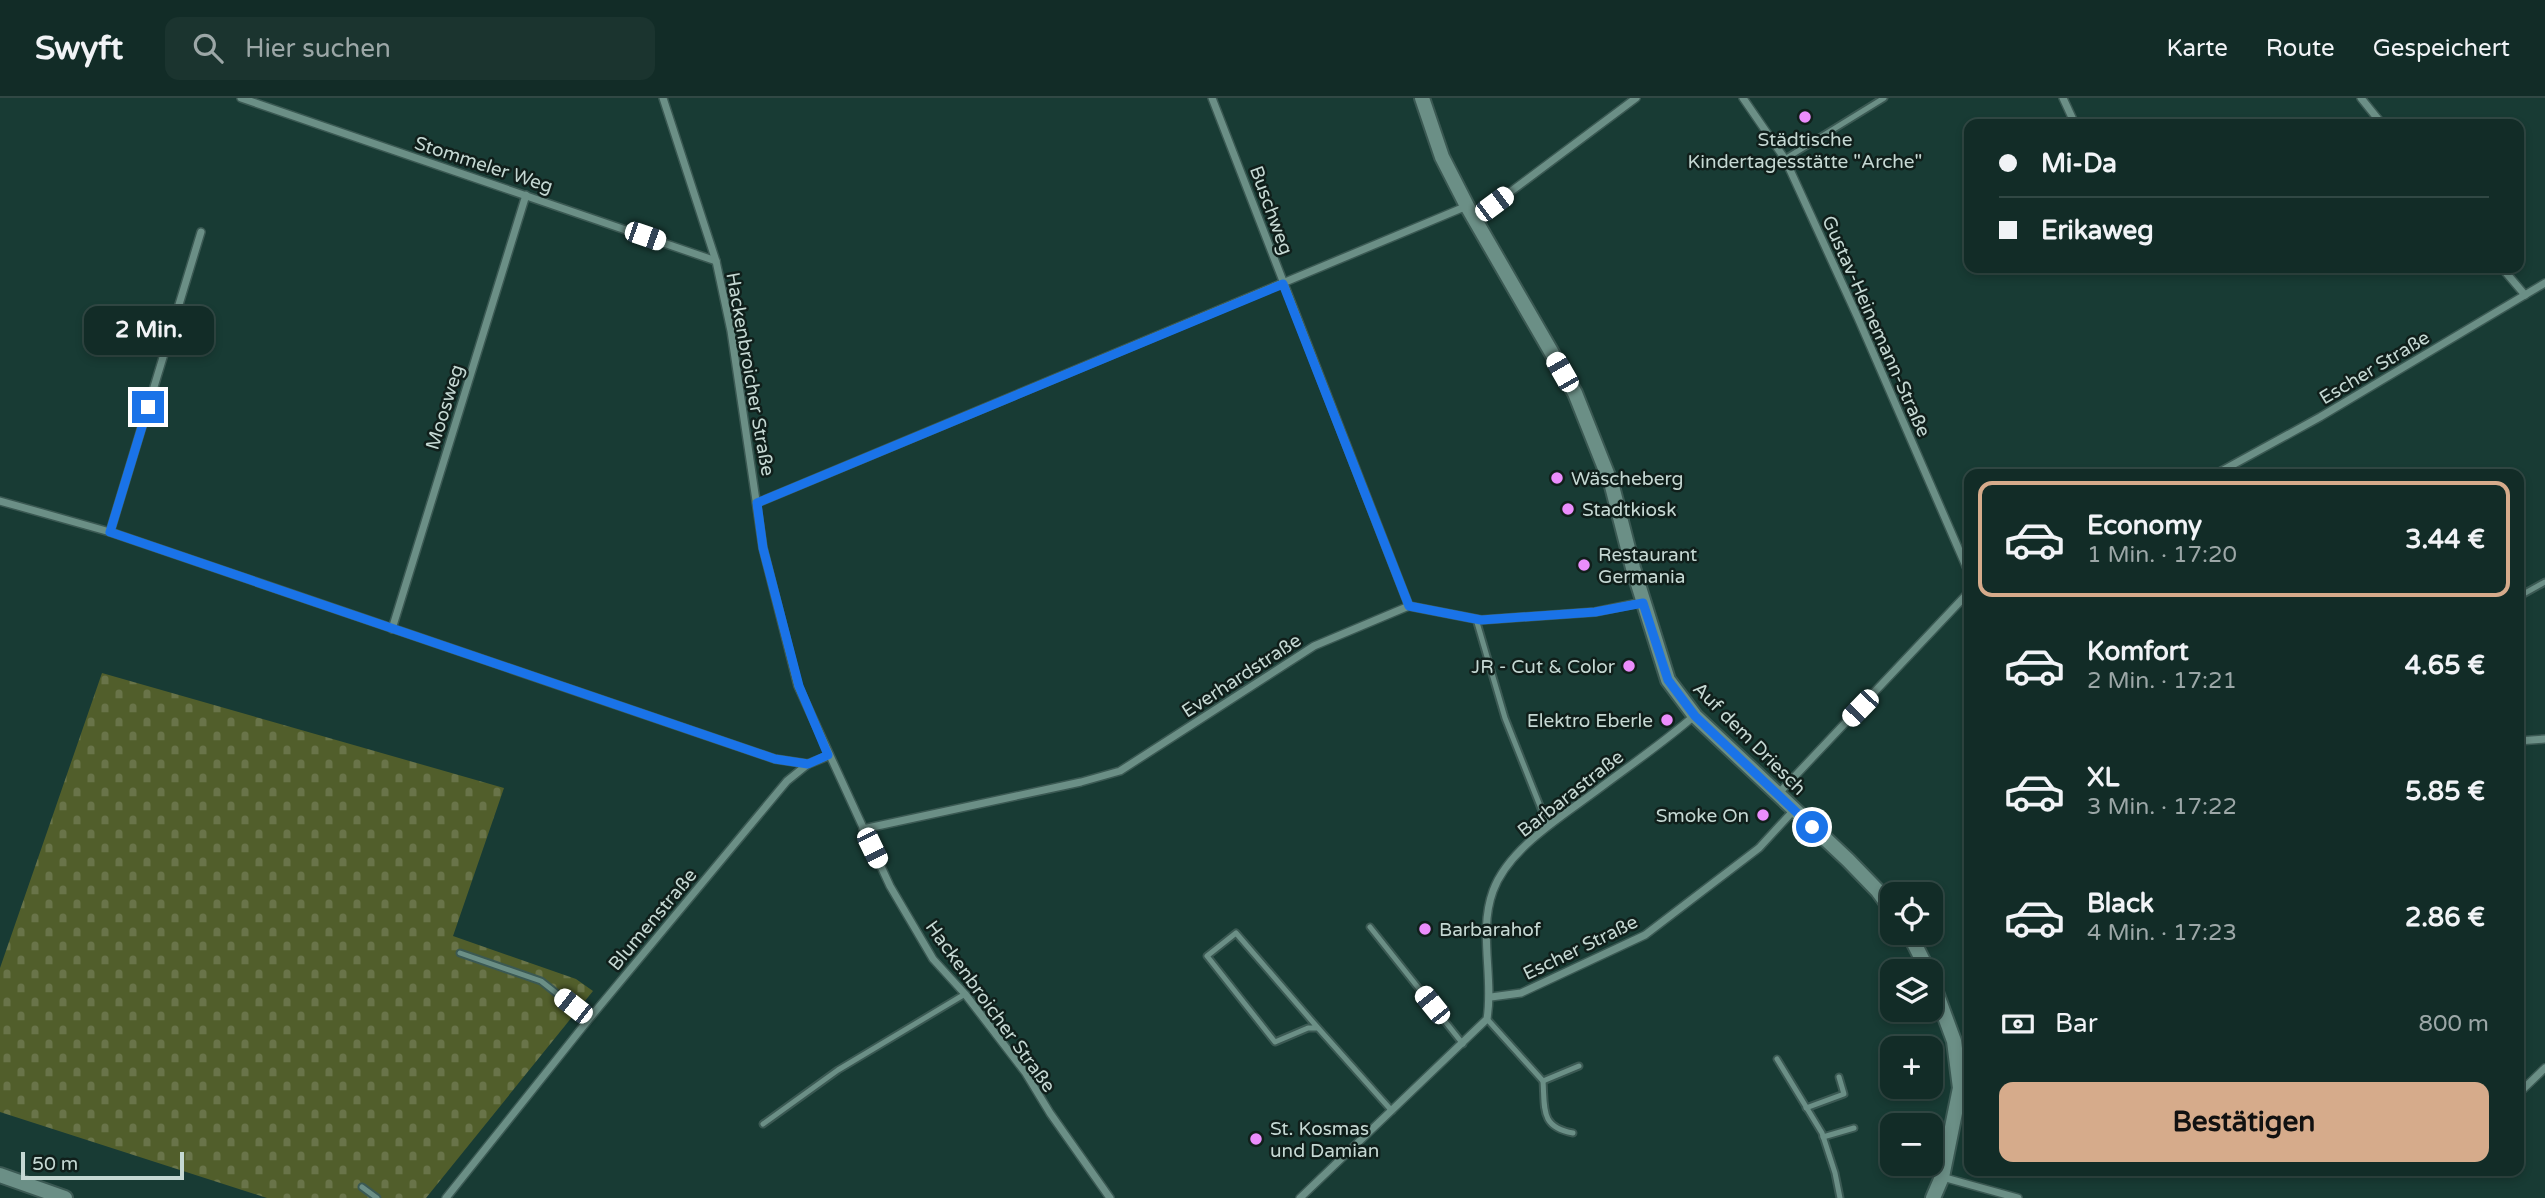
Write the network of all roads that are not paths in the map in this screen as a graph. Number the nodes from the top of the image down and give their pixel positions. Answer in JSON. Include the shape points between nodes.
{"nodes":[{"id":1,"x":241,"y":98,"type":"edge"},
{"id":2,"x":663,"y":98,"type":"edge"},
{"id":3,"x":1212,"y":98,"type":"edge"},
{"id":4,"x":1422,"y":98,"type":"edge"},
{"id":5,"x":1636,"y":98,"type":"edge"},
{"id":6,"x":1743,"y":98,"type":"edge"},
{"id":7,"x":1884,"y":98,"type":"edge"},
{"id":8,"x":2063,"y":98,"type":"edge"},
{"id":9,"x":2361,"y":98,"type":"edge"},
{"id":10,"x":2073,"y":119,"type":"edge"},
{"id":11,"x":2378,"y":119,"type":"edge"},
{"id":12,"x":1784,"y":159,"type":"junction"},
{"id":13,"x":526,"y":195,"type":"junction"},
{"id":14,"x":1471,"y":213,"type":"junction"},
{"id":15,"x":201,"y":232,"type":"dead end"},
{"id":16,"x":716,"y":261,"type":"junction"},
{"id":17,"x":2506,"y":273,"type":"edge"},
{"id":18,"x":2545,"y":283,"type":"edge"},
{"id":19,"x":1283,"y":284,"type":"junction"},
{"id":20,"x":2525,"y":295,"type":"junction"},
{"id":21,"x":2225,"y":469,"type":"edge"},
{"id":22,"x":0,"y":501,"type":"edge"},
{"id":23,"x":757,"y":503,"type":"junction"},
{"id":24,"x":110,"y":532,"type":"junction"},
{"id":25,"x":1964,"y":562,"type":"edge"},
{"id":26,"x":2545,"y":582,"type":"edge"},
{"id":27,"x":2524,"y":594,"type":"edge"},
{"id":28,"x":1964,"y":597,"type":"edge"},
{"id":29,"x":1643,"y":603,"type":"junction"},
{"id":30,"x":1409,"y":606,"type":"junction"},
{"id":31,"x":1476,"y":619,"type":"junction"},
{"id":32,"x":392,"y":629,"type":"junction"},
{"id":33,"x":1695,"y":716,"type":"junction"},
{"id":34,"x":2545,"y":739,"type":"edge"},
{"id":35,"x":2524,"y":741,"type":"edge"},
{"id":36,"x":828,"y":755,"type":"junction"},
{"id":37,"x":808,"y":764,"type":"junction"},
{"id":38,"x":1778,"y":794,"type":"junction"},
{"id":39,"x":1794,"y":810,"type":"junction"},
{"id":40,"x":1548,"y":826,"type":"junction"},
{"id":41,"x":863,"y":829,"type":"junction"},
{"id":42,"x":1880,"y":894,"type":"edge"},
{"id":43,"x":1370,"y":927,"type":"dead end"},
{"id":44,"x":460,"y":953,"type":"dead end"},
{"id":45,"x":965,"y":994,"type":"junction"},
{"id":46,"x":1491,"y":997,"type":"junction"},
{"id":47,"x":1943,"y":1012,"type":"edge"},
{"id":48,"x":589,"y":1019,"type":"junction"},
{"id":49,"x":1487,"y":1019,"type":"junction"},
{"id":50,"x":1318,"y":1028,"type":"junction"},
{"id":51,"x":1463,"y":1044,"type":"junction"},
{"id":52,"x":1777,"y":1059,"type":"dead end"},
{"id":53,"x":1579,"y":1066,"type":"dead end"},
{"id":54,"x":2545,"y":1068,"type":"edge"},
{"id":55,"x":1839,"y":1077,"type":"dead end"},
{"id":56,"x":1543,"y":1081,"type":"junction"},
{"id":57,"x":1964,"y":1087,"type":"edge"},
{"id":58,"x":2524,"y":1088,"type":"edge"},
{"id":59,"x":1807,"y":1108,"type":"junction"},
{"id":60,"x":1392,"y":1111,"type":"junction"},
{"id":61,"x":763,"y":1124,"type":"dead end"},
{"id":62,"x":1854,"y":1128,"type":"dead end"},
{"id":63,"x":1573,"y":1133,"type":"dead end"},
{"id":64,"x":1823,"y":1137,"type":"junction"},
{"id":65,"x":0,"y":1175,"type":"edge"},
{"id":66,"x":1942,"y":1177,"type":"junction"},
{"id":67,"x":362,"y":1187,"type":"dead end"},
{"id":68,"x":65,"y":1198,"type":"edge"},
{"id":69,"x":377,"y":1198,"type":"edge"},
{"id":70,"x":446,"y":1198,"type":"edge"},
{"id":71,"x":1110,"y":1198,"type":"edge"},
{"id":72,"x":1300,"y":1198,"type":"edge"},
{"id":73,"x":1840,"y":1198,"type":"edge"},
{"id":74,"x":1933,"y":1198,"type":"edge"},
{"id":75,"x":2018,"y":1198,"type":"edge"}],
"edges":[{"from":1,"to":13,"type":"street","name":"Stommeler Weg"},
{"from":2,"to":16,"type":"street","name":"Hackenbroicher Straße"},
{"from":3,"to":19,"type":"street","name":"Buschweg"},
{"from":4,"to":14,"type":"main road","name":"Auf dem Driesch","via":[[1442,157]]},
{"from":5,"to":14,"type":"street"},
{"from":6,"to":12,"type":"street","name":"Gustav-Heinemann-Straße"},
{"from":7,"to":12,"type":"lane"},
{"from":8,"to":10,"type":"street"},
{"from":9,"to":11,"type":"street"},
{"from":12,"to":25,"type":"street","name":"Gustav-Heinemann-Straße"},
{"from":13,"to":16,"type":"street","name":"Stommeler Weg"},
{"from":13,"to":32,"type":"street","name":"Moosweg"},
{"from":14,"to":19,"type":"street"},
{"from":14,"to":29,"type":"main road","name":"Auf dem Driesch","via":[[1575,393],[1612,486]]},
{"from":15,"to":24,"type":"street"},
{"from":16,"to":23,"type":"street","name":"Hackenbroicher Straße"},
{"from":17,"to":20,"type":"street"},
{"from":18,"to":20,"type":"street","name":"Escher Straße"},
{"from":19,"to":23,"type":"street"},
{"from":19,"to":30,"type":"street","name":"Buschweg"},
{"from":20,"to":21,"type":"street","name":"Escher Straße"},
{"from":22,"to":24,"type":"street"},
{"from":23,"to":36,"type":"street","name":"Hackenbroicher Straße","via":[[763,548],[799,686]]},
{"from":24,"to":32,"type":"street"},
{"from":26,"to":27,"type":"lane"},
{"from":28,"to":38,"type":"street"},
{"from":29,"to":31,"type":"street","via":[[1595,612]]},
{"from":29,"to":33,"type":"main road","name":"Auf dem Driesch","via":[[1668,680]]},
{"from":30,"to":31,"type":"street"},
{"from":30,"to":41,"type":"street","name":"Everhardstraße","via":[[1314,646],[1120,771]]},
{"from":31,"to":40,"type":"lane","via":[[1505,718]]},
{"from":32,"to":37,"type":"street","via":[[775,759]]},
{"from":33,"to":38,"type":"main road","name":"Auf dem Driesch"},
{"from":33,"to":40,"type":"street","name":"Barbarastraße"},
{"from":34,"to":35,"type":"street"},
{"from":36,"to":37,"type":"street","name":"Blumenstraße"},
{"from":36,"to":41,"type":"street","name":"Hackenbroicher Straße"},
{"from":37,"to":48,"type":"street","name":"Blumenstraße","via":[[787,781]]},
{"from":38,"to":39,"type":"main road","name":"Auf dem Driesch"},
{"from":39,"to":42,"type":"main road","name":"Auf dem Driesch"},
{"from":39,"to":46,"type":"street","name":"Escher Straße","via":[[1759,848],[1644,935],[1521,993]]},
{"from":40,"to":46,"type":"street","name":"Barbarastraße","via":[[1503,869],[1492,892],[1487,927]]},
{"from":41,"to":45,"type":"street","name":"Hackenbroicher Straße","via":[[933,959]]},
{"from":43,"to":51,"type":"lane"},
{"from":44,"to":48,"type":"lane","via":[[541,981]]},
{"from":45,"to":61,"type":"lane","via":[[838,1070]]},
{"from":45,"to":71,"type":"street","name":"Hackenbroicher Straße","via":[[1025,1072]]},
{"from":46,"to":49,"type":"street"},
{"from":47,"to":57,"type":"main road"},
{"from":48,"to":70,"type":"street","name":"Blumenstraße"},
{"from":49,"to":51,"type":"street"},
{"from":49,"to":56,"type":"lane"},
{"from":50,"to":50,"type":"lane","via":[[1275,1042],[1207,956],[1236,933]]},
{"from":50,"to":60,"type":"lane"},
{"from":51,"to":60,"type":"street"},
{"from":52,"to":59,"type":"lane"},
{"from":53,"to":56,"type":"lane"},
{"from":54,"to":58,"type":"street"},
{"from":55,"to":59,"type":"lane","via":[[1844,1094]]},
{"from":56,"to":63,"type":"lane","via":[[1548,1120],[1558,1130]]},
{"from":57,"to":66,"type":"main road"},
{"from":59,"to":64,"type":"lane"},
{"from":60,"to":72,"type":"street"},
{"from":62,"to":64,"type":"lane"},
{"from":64,"to":73,"type":"lane"},
{"from":65,"to":68,"type":"main road"},
{"from":66,"to":74,"type":"main road"},
{"from":66,"to":75,"type":"street"},
{"from":67,"to":69,"type":"lane"}]}
